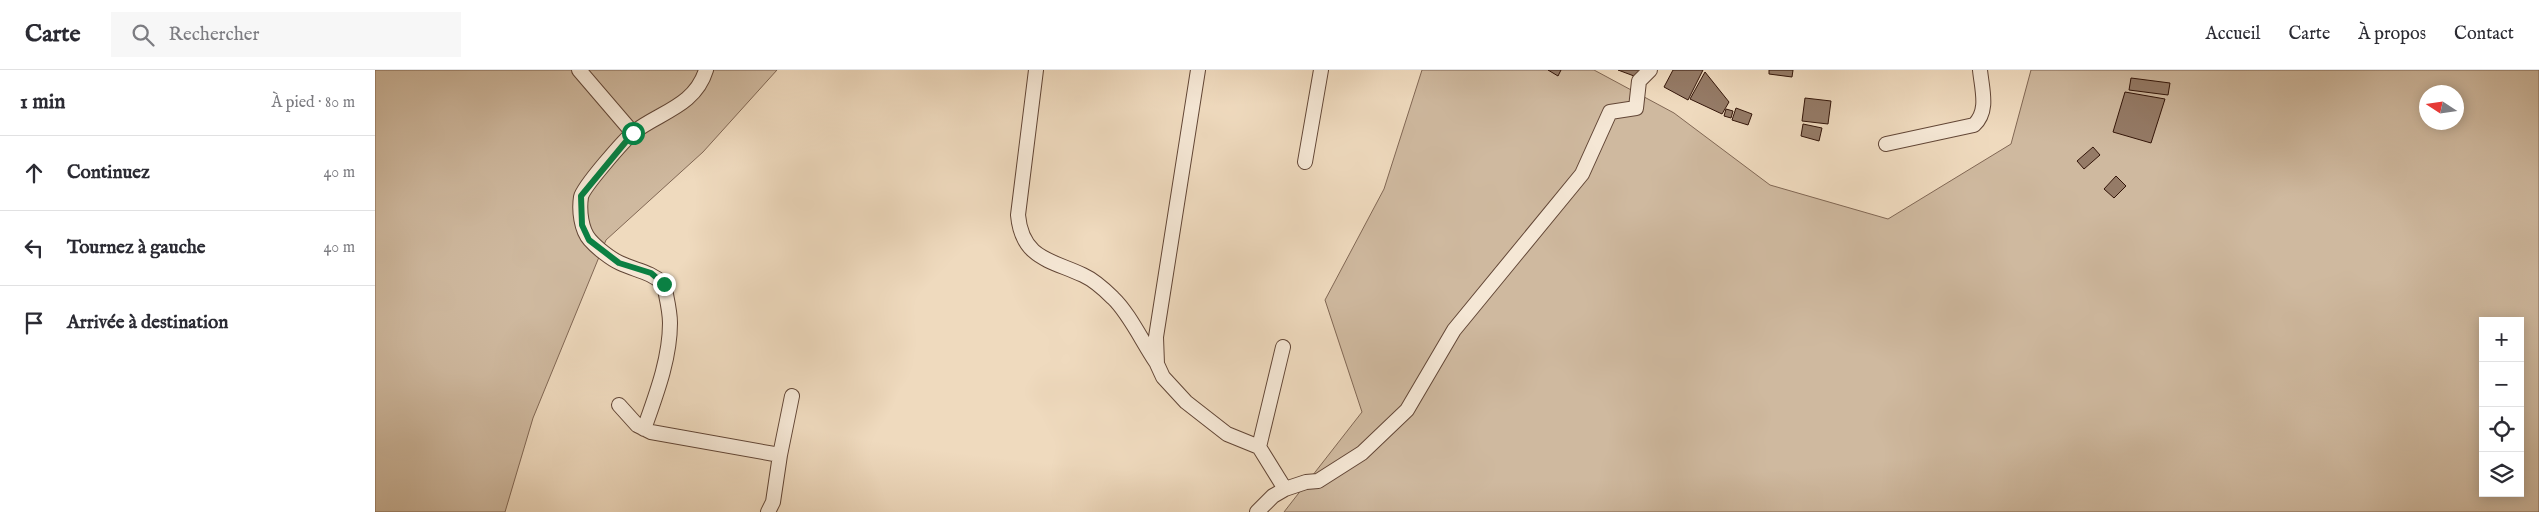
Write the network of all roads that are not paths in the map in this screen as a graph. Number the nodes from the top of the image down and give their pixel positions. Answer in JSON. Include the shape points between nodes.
{"nodes":[{"id":1,"x":579,"y":70,"type":"edge"},
{"id":2,"x":706,"y":70,"type":"edge"},
{"id":3,"x":1036,"y":70,"type":"edge"},
{"id":4,"x":1198,"y":70,"type":"edge"},
{"id":5,"x":1321,"y":70,"type":"edge"},
{"id":6,"x":1650,"y":70,"type":"edge"},
{"id":7,"x":1981,"y":70,"type":"edge"},
{"id":8,"x":633,"y":133,"type":"junction"},
{"id":9,"x":1886,"y":144,"type":"dead end"},
{"id":10,"x":1305,"y":162,"type":"dead end"},
{"id":11,"x":1283,"y":347,"type":"dead end"},
{"id":12,"x":1157,"y":364,"type":"junction"},
{"id":13,"x":792,"y":396,"type":"dead end"},
{"id":14,"x":619,"y":405,"type":"dead end"},
{"id":15,"x":644,"y":429,"type":"junction"},
{"id":16,"x":1259,"y":448,"type":"junction"},
{"id":17,"x":780,"y":455,"type":"junction"},
{"id":18,"x":1285,"y":489,"type":"junction"},
{"id":19,"x":769,"y":512,"type":"edge"},
{"id":20,"x":1257,"y":512,"type":"edge"}],
"edges":[{"from":1,"to":8,"type":"street"},
{"from":2,"to":8,"type":"street","via":[[683,105]]},
{"from":3,"to":12,"type":"street","via":[[1019,228],[1035,254],[1043,260],[1084,276],[1115,300]]},
{"from":4,"to":12,"type":"street","via":[[1156,337]]},
{"from":5,"to":10,"type":"street"},
{"from":6,"to":18,"type":"street","via":[[1639,81],[1636,108],[1610,112],[1582,174],[1454,330],[1407,410],[1362,453],[1318,481]]},
{"from":7,"to":9,"type":"street","via":[[1984,107],[1981,118],[1974,125]]},
{"from":8,"to":15,"type":"street","via":[[581,196],[582,225],[589,240],[619,263],[651,273],[664,284],[670,322],[668,348],[658,391]]},
{"from":11,"to":16,"type":"street"},
{"from":12,"to":16,"type":"street","via":[[1163,377],[1186,402],[1227,434]]},
{"from":13,"to":17,"type":"street"},
{"from":14,"to":15,"type":"street"},
{"from":15,"to":17,"type":"street"},
{"from":16,"to":18,"type":"street"},
{"from":17,"to":19,"type":"street"},
{"from":18,"to":20,"type":"street"}]}
